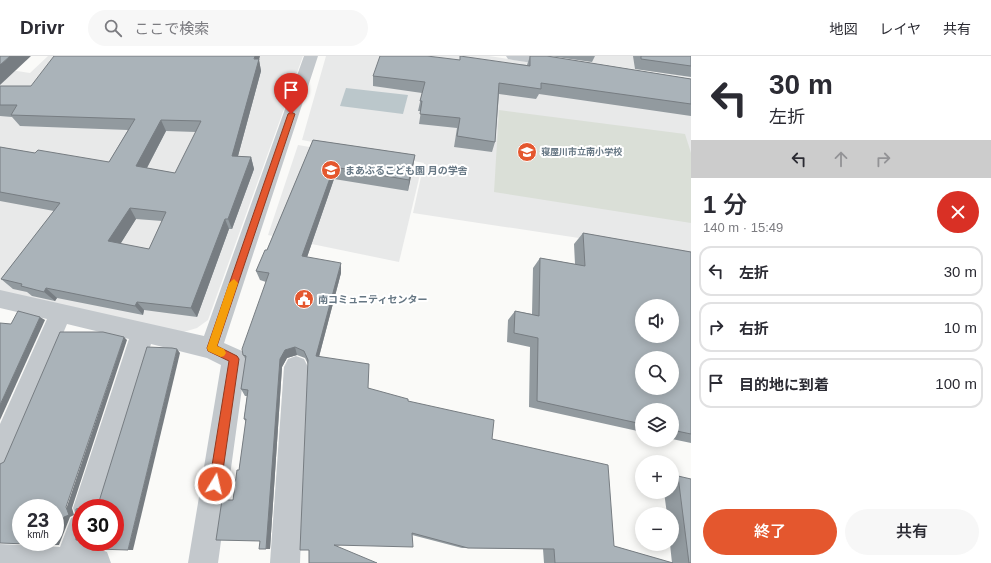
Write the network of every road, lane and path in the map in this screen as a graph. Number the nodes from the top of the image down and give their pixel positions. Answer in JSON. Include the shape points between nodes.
{"nodes":[{"id":1,"x":311,"y":56,"type":"edge"},
{"id":2,"x":513,"y":56,"type":"edge"},
{"id":3,"x":572,"y":65,"type":"edge"},
{"id":4,"x":0,"y":299,"type":"edge"},
{"id":5,"x":61,"y":313,"type":"junction"},
{"id":6,"x":143,"y":332,"type":"junction"},
{"id":7,"x":211,"y":348,"type":"junction"},
{"id":8,"x":296,"y":367,"type":"dead end"},
{"id":9,"x":0,"y":454,"type":"edge"},
{"id":10,"x":90,"y":499,"type":"edge"},
{"id":11,"x":81,"y":551,"type":"edge"},
{"id":12,"x":0,"y":559,"type":"edge"},
{"id":13,"x":81,"y":563,"type":"edge"},
{"id":14,"x":203,"y":563,"type":"edge"},
{"id":15,"x":285,"y":563,"type":"edge"}],
"edges":[{"from":1,"to":7,"type":"street"},
{"from":2,"to":3,"type":"street"},
{"from":4,"to":5,"type":"street"},
{"from":5,"to":6,"type":"street"},
{"from":5,"to":9,"type":"street"},
{"from":6,"to":7,"type":"street"},
{"from":6,"to":10,"type":"street"},
{"from":7,"to":14,"type":"street","via":[[234,359]]},
{"from":8,"to":15,"type":"street"},
{"from":11,"to":13,"type":"street"},
{"from":12,"to":13,"type":"street"}]}
